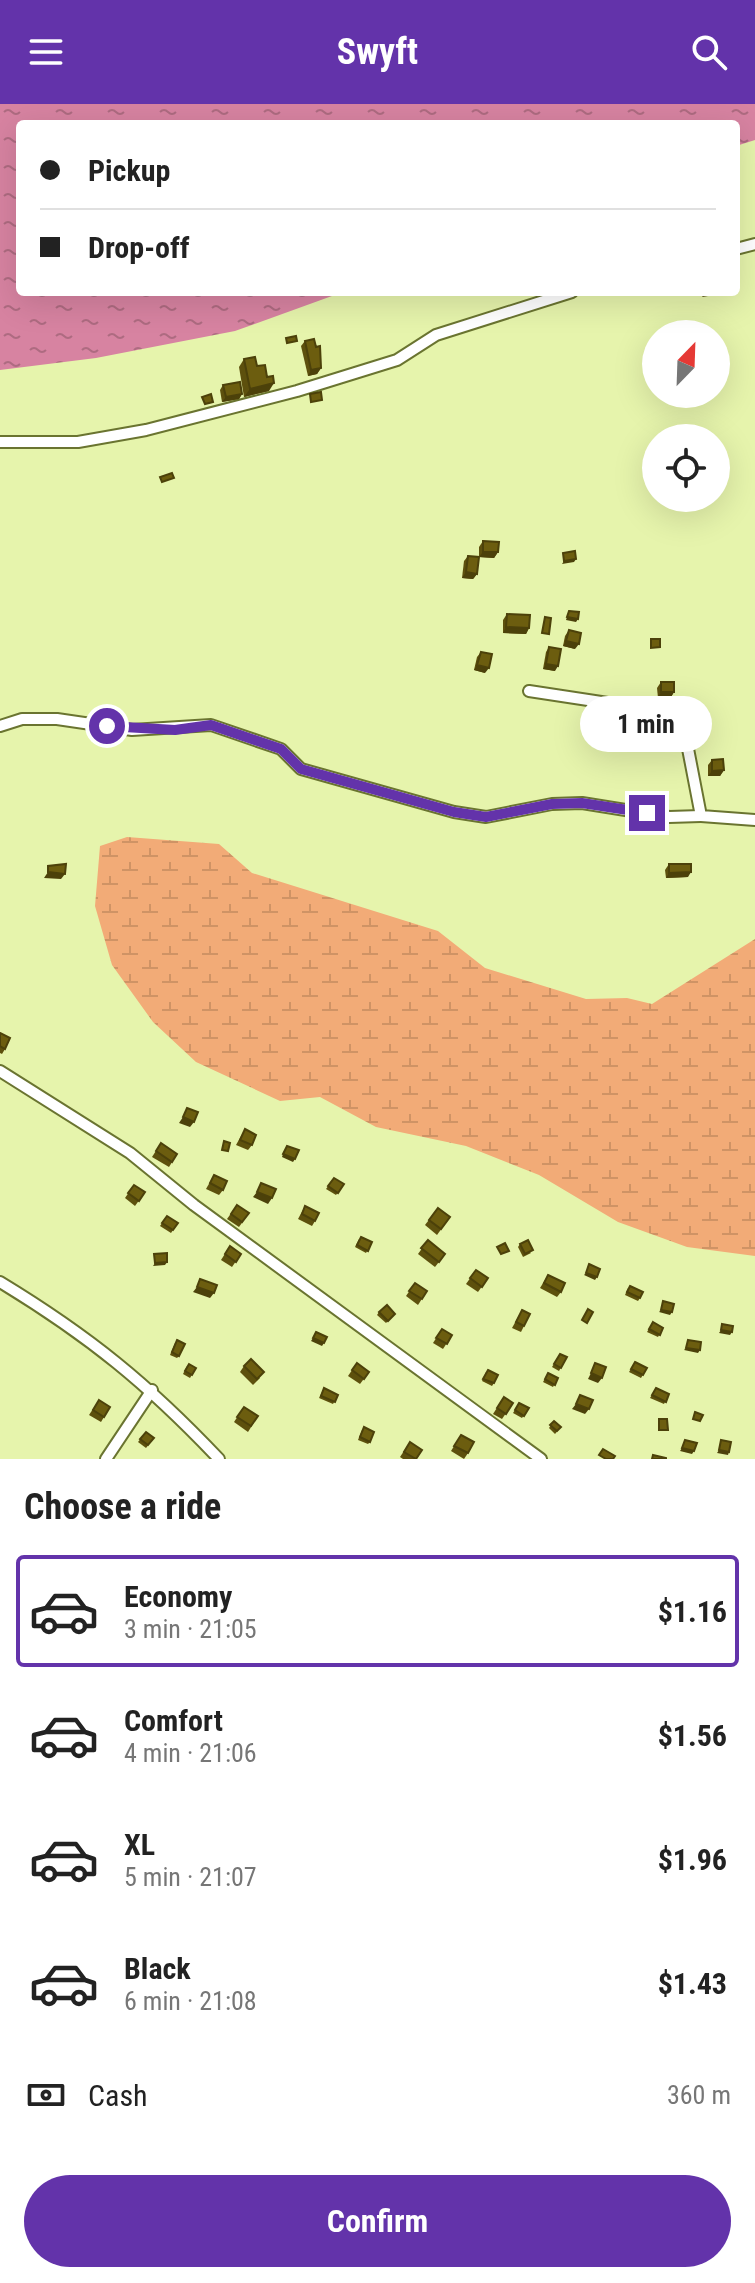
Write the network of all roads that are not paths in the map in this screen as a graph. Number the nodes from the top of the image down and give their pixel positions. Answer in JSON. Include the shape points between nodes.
{"nodes":[{"id":1,"x":559,"y":296,"type":"edge"},
{"id":2,"x":0,"y":442,"type":"edge"},
{"id":3,"x":529,"y":691,"type":"dead end"},
{"id":4,"x":0,"y":726,"type":"edge"},
{"id":5,"x":701,"y":816,"type":"junction"},
{"id":6,"x":755,"y":820,"type":"edge"},
{"id":7,"x":0,"y":1071,"type":"edge"},
{"id":8,"x":0,"y":1282,"type":"edge"},
{"id":9,"x":152,"y":1390,"type":"junction"},
{"id":10,"x":106,"y":1459,"type":"edge"},
{"id":11,"x":219,"y":1459,"type":"edge"},
{"id":12,"x":541,"y":1459,"type":"edge"}],
"edges":[{"from":1,"to":2,"type":"street","via":[[436,335],[397,360],[339,380],[78,442]]},
{"from":3,"to":5,"type":"street","via":[[667,712],[684,728]]},
{"from":4,"to":5,"type":"street","via":[[22,719],[132,730],[211,725],[281,749],[301,769],[486,817],[582,803],[669,817]]},
{"from":5,"to":6,"type":"street"},
{"from":7,"to":12,"type":"street","via":[[130,1153]]},
{"from":8,"to":9,"type":"street","via":[[98,1345]]},
{"from":9,"to":10,"type":"street"},
{"from":9,"to":11,"type":"street"}]}
